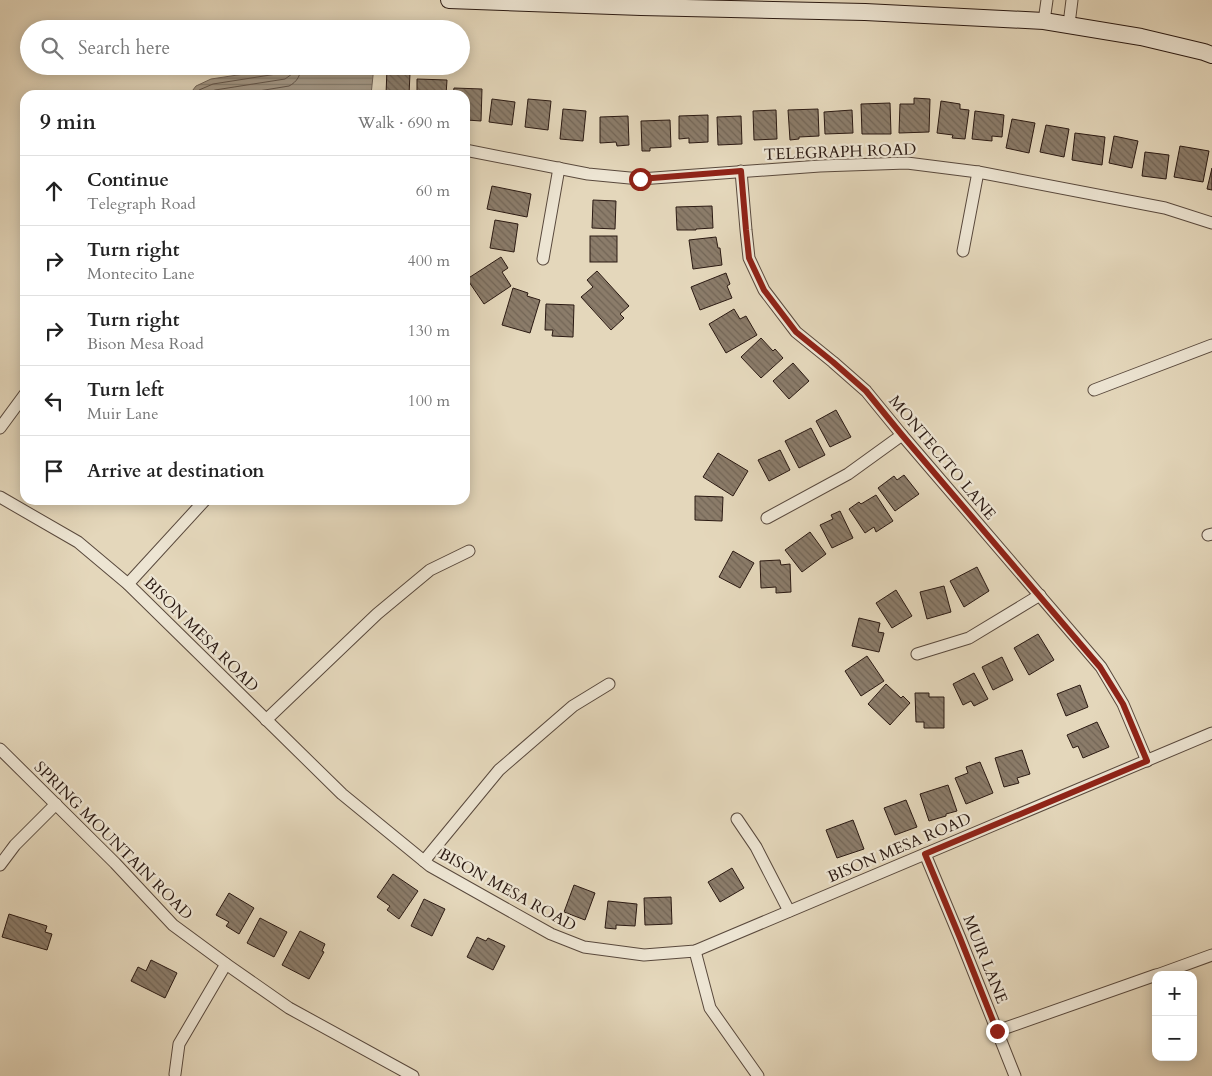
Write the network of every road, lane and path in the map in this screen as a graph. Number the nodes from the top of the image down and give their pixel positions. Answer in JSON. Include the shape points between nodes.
{"nodes":[{"id":1,"x":449,"y":0,"type":"edge"},
{"id":2,"x":1047,"y":0,"type":"edge"},
{"id":3,"x":1072,"y":0,"type":"edge"},
{"id":4,"x":1044,"y":21,"type":"junction"},
{"id":5,"x":1069,"y":24,"type":"junction"},
{"id":6,"x":1212,"y":55,"type":"edge"},
{"id":7,"x":470,"y":151,"type":"edge"},
{"id":8,"x":560,"y":168,"type":"junction"},
{"id":9,"x":741,"y":171,"type":"junction"},
{"id":10,"x":978,"y":172,"type":"junction"},
{"id":11,"x":1212,"y":223,"type":"edge"},
{"id":12,"x":963,"y":251,"type":"dead end"},
{"id":13,"x":542,"y":259,"type":"dead end"},
{"id":14,"x":1212,"y":345,"type":"edge"},
{"id":15,"x":1094,"y":390,"type":"dead end"},
{"id":16,"x":20,"y":401,"type":"edge"},
{"id":17,"x":0,"y":428,"type":"edge"},
{"id":18,"x":902,"y":435,"type":"junction"},
{"id":19,"x":0,"y":497,"type":"edge"},
{"id":20,"x":200,"y":505,"type":"edge"},
{"id":21,"x":767,"y":518,"type":"dead end"},
{"id":22,"x":469,"y":551,"type":"dead end"},
{"id":23,"x":128,"y":584,"type":"junction"},
{"id":24,"x":1040,"y":595,"type":"junction"},
{"id":25,"x":917,"y":654,"type":"dead end"},
{"id":26,"x":609,"y":684,"type":"dead end"},
{"id":27,"x":266,"y":720,"type":"junction"},
{"id":28,"x":1212,"y":733,"type":"edge"},
{"id":29,"x":0,"y":749,"type":"edge"},
{"id":30,"x":1147,"y":761,"type":"junction"},
{"id":31,"x":56,"y":804,"type":"junction"},
{"id":32,"x":737,"y":819,"type":"dead end"},
{"id":33,"x":925,"y":854,"type":"junction"},
{"id":34,"x":424,"y":861,"type":"junction"},
{"id":35,"x":0,"y":865,"type":"edge"},
{"id":36,"x":789,"y":911,"type":"junction"},
{"id":37,"x":695,"y":951,"type":"junction"},
{"id":38,"x":1212,"y":956,"type":"edge"},
{"id":39,"x":226,"y":964,"type":"junction"},
{"id":40,"x":1168,"y":971,"type":"edge"},
{"id":41,"x":1152,"y":976,"type":"edge"},
{"id":42,"x":997,"y":1031,"type":"junction"},
{"id":43,"x":175,"y":1074,"type":"dead end"},
{"id":44,"x":413,"y":1076,"type":"edge"},
{"id":45,"x":758,"y":1076,"type":"edge"},
{"id":46,"x":1015,"y":1076,"type":"edge"}],
"edges":[{"from":1,"to":4,"type":"street","via":[[865,12]]},
{"from":2,"to":4,"type":"street"},
{"from":3,"to":5,"type":"street"},
{"from":4,"to":5,"type":"street"},
{"from":5,"to":6,"type":"street","via":[[1141,37]]},
{"from":7,"to":8,"type":"street","name":"TELEGRAPH ROAD"},
{"from":8,"to":9,"type":"street","name":"TELEGRAPH ROAD","via":[[640,179]]},
{"from":8,"to":13,"type":"street"},
{"from":9,"to":10,"type":"street","name":"TELEGRAPH ROAD","via":[[907,162]]},
{"from":9,"to":18,"type":"street","name":"MONTECITO LANE","via":[[749,258],[764,290],[796,332],[866,391]]},
{"from":10,"to":11,"type":"street","name":"TELEGRAPH ROAD","via":[[1165,208]]},
{"from":10,"to":12,"type":"street"},
{"from":14,"to":15,"type":"street"},
{"from":16,"to":17,"type":"street"},
{"from":18,"to":21,"type":"street","via":[[848,474]]},
{"from":18,"to":24,"type":"street","name":"MONTECITO LANE"},
{"from":19,"to":23,"type":"street","name":"BISON MESA ROAD","via":[[78,542]]},
{"from":20,"to":23,"type":"street"},
{"from":22,"to":27,"type":"street","via":[[430,570],[377,614]]},
{"from":23,"to":27,"type":"street","name":"BISON MESA ROAD"},
{"from":24,"to":25,"type":"street","via":[[969,638]]},
{"from":24,"to":30,"type":"street","name":"MONTECITO LANE","via":[[1100,667],[1123,704]]},
{"from":26,"to":34,"type":"street","via":[[573,706],[500,770]]},
{"from":27,"to":34,"type":"street","name":"BISON MESA ROAD","via":[[342,794]]},
{"from":28,"to":30,"type":"street","name":"BISON MESA ROAD"},
{"from":29,"to":31,"type":"street","name":"SPRING MOUNTAIN ROAD"},
{"from":30,"to":33,"type":"street","name":"BISON MESA ROAD"},
{"from":31,"to":35,"type":"street"},
{"from":31,"to":39,"type":"street","name":"SPRING MOUNTAIN ROAD","via":[[173,925]]},
{"from":32,"to":36,"type":"street","via":[[756,847]]},
{"from":33,"to":36,"type":"street","name":"BISON MESA ROAD"},
{"from":33,"to":42,"type":"street","name":"MUIR LANE"},
{"from":34,"to":37,"type":"street","name":"BISON MESA ROAD","via":[[551,934],[584,947],[644,955]]},
{"from":36,"to":37,"type":"street","name":"BISON MESA ROAD"},
{"from":37,"to":45,"type":"street","via":[[710,1008]]},
{"from":38,"to":40,"type":"street"},
{"from":39,"to":43,"type":"street","via":[[179,1044]]},
{"from":39,"to":44,"type":"street","name":"SPRING MOUNTAIN ROAD","via":[[289,1008]]},
{"from":41,"to":42,"type":"street"},
{"from":42,"to":46,"type":"street","name":"MUIR LANE"}]}
